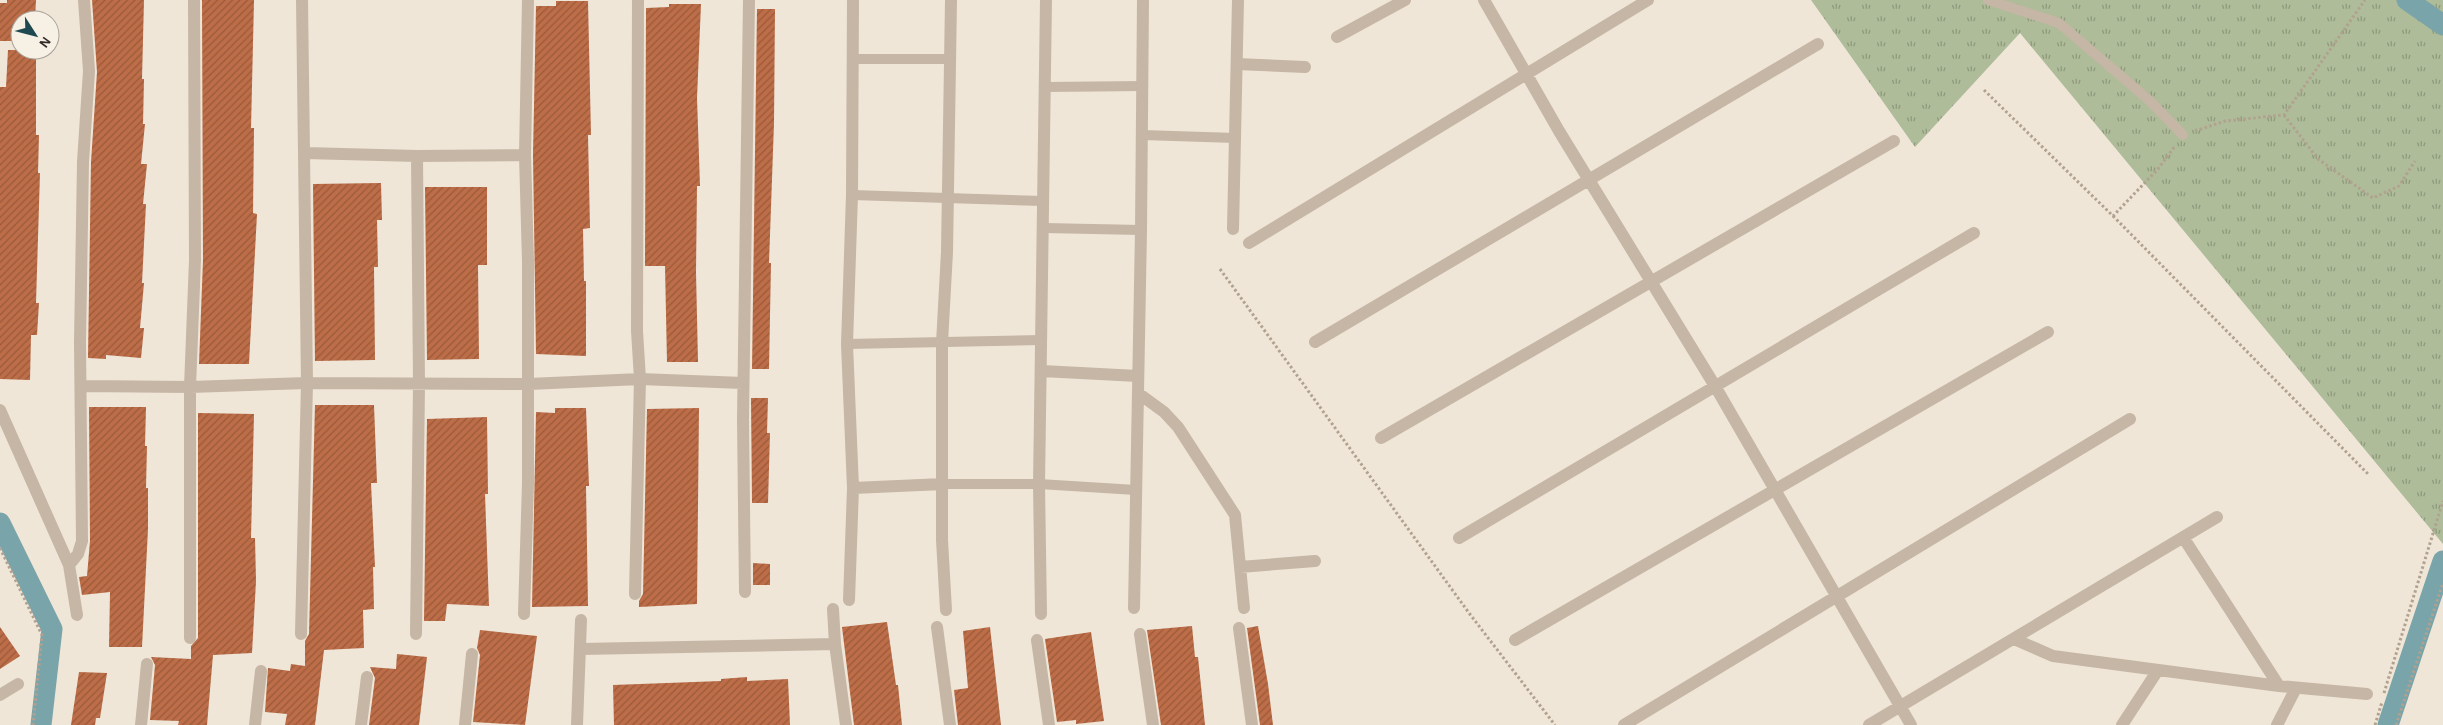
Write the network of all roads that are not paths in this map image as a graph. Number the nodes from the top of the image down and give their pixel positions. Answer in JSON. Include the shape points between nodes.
{"nodes":[{"id":1,"x":84,"y":0,"type":"edge"},
{"id":2,"x":194,"y":0,"type":"edge"},
{"id":3,"x":302,"y":0,"type":"edge"},
{"id":4,"x":528,"y":0,"type":"edge"},
{"id":5,"x":638,"y":0,"type":"edge"},
{"id":6,"x":749,"y":0,"type":"edge"},
{"id":7,"x":853,"y":0,"type":"edge"},
{"id":8,"x":951,"y":0,"type":"edge"},
{"id":9,"x":1046,"y":0,"type":"edge"},
{"id":10,"x":1143,"y":0,"type":"edge"},
{"id":11,"x":1238,"y":0,"type":"edge"},
{"id":12,"x":1405,"y":0,"type":"edge"},
{"id":13,"x":1484,"y":0,"type":"edge"},
{"id":14,"x":1648,"y":0,"type":"edge"},
{"id":15,"x":1988,"y":0,"type":"edge"},
{"id":16,"x":1337,"y":37,"type":"dead end"},
{"id":17,"x":1818,"y":44,"type":"dead end"},
{"id":18,"x":853,"y":59,"type":"junction"},
{"id":19,"x":950,"y":59,"type":"junction"},
{"id":20,"x":1237,"y":64,"type":"junction"},
{"id":21,"x":1305,"y":67,"type":"dead end"},
{"id":22,"x":1526,"y":74,"type":"junction"},
{"id":23,"x":1142,"y":86,"type":"junction"},
{"id":24,"x":1046,"y":87,"type":"junction"},
{"id":25,"x":1142,"y":135,"type":"junction"},
{"id":26,"x":2183,"y":135,"type":"dead end"},
{"id":27,"x":1236,"y":138,"type":"junction"},
{"id":28,"x":1894,"y":141,"type":"dead end"},
{"id":29,"x":304,"y":153,"type":"junction"},
{"id":30,"x":525,"y":155,"type":"junction"},
{"id":31,"x":417,"y":156,"type":"junction"},
{"id":32,"x":1589,"y":180,"type":"junction"},
{"id":33,"x":852,"y":195,"type":"junction"},
{"id":34,"x":947,"y":199,"type":"junction"},
{"id":35,"x":1043,"y":201,"type":"junction"},
{"id":36,"x":1044,"y":228,"type":"junction"},
{"id":37,"x":1233,"y":229,"type":"dead end"},
{"id":38,"x":1141,"y":230,"type":"junction"},
{"id":39,"x":1974,"y":233,"type":"dead end"},
{"id":40,"x":1248,"y":243,"type":"dead end"},
{"id":41,"x":1651,"y":282,"type":"junction"},
{"id":42,"x":2048,"y":332,"type":"dead end"},
{"id":43,"x":1042,"y":340,"type":"junction"},
{"id":44,"x":1315,"y":342,"type":"dead end"},
{"id":45,"x":942,"y":343,"type":"junction"},
{"id":46,"x":847,"y":344,"type":"junction"},
{"id":47,"x":1042,"y":371,"type":"junction"},
{"id":48,"x":1138,"y":376,"type":"junction"},
{"id":49,"x":640,"y":379,"type":"junction"},
{"id":50,"x":307,"y":383,"type":"junction"},
{"id":51,"x":743,"y":383,"type":"junction"},
{"id":52,"x":419,"y":384,"type":"junction"},
{"id":53,"x":529,"y":384,"type":"junction"},
{"id":54,"x":82,"y":386,"type":"junction"},
{"id":55,"x":1715,"y":386,"type":"junction"},
{"id":56,"x":190,"y":387,"type":"junction"},
{"id":57,"x":1138,"y":393,"type":"junction"},
{"id":58,"x":0,"y":410,"type":"edge"},
{"id":59,"x":2130,"y":420,"type":"dead end"},
{"id":60,"x":1382,"y":438,"type":"dead end"},
{"id":61,"x":943,"y":484,"type":"junction"},
{"id":62,"x":1039,"y":484,"type":"junction"},
{"id":63,"x":853,"y":488,"type":"junction"},
{"id":64,"x":1136,"y":490,"type":"junction"},
{"id":65,"x":1775,"y":490,"type":"junction"},
{"id":66,"x":2217,"y":517,"type":"dead end"},
{"id":67,"x":1459,"y":538,"type":"dead end"},
{"id":68,"x":2184,"y":538,"type":"junction"},
{"id":69,"x":1315,"y":561,"type":"dead end"},
{"id":70,"x":70,"y":565,"type":"junction"},
{"id":71,"x":1240,"y":567,"type":"junction"},
{"id":72,"x":745,"y":592,"type":"dead end"},
{"id":73,"x":636,"y":594,"type":"dead end"},
{"id":74,"x":1837,"y":596,"type":"junction"},
{"id":75,"x":849,"y":600,"type":"dead end"},
{"id":76,"x":1134,"y":608,"type":"dead end"},
{"id":77,"x":1244,"y":608,"type":"dead end"},
{"id":78,"x":833,"y":609,"type":"dead end"},
{"id":79,"x":946,"y":610,"type":"dead end"},
{"id":80,"x":524,"y":614,"type":"dead end"},
{"id":81,"x":1041,"y":614,"type":"dead end"},
{"id":82,"x":77,"y":615,"type":"dead end"},
{"id":83,"x":581,"y":620,"type":"dead end"},
{"id":84,"x":937,"y":627,"type":"dead end"},
{"id":85,"x":1239,"y":628,"type":"dead end"},
{"id":86,"x":300,"y":634,"type":"dead end"},
{"id":87,"x":416,"y":634,"type":"dead end"},
{"id":88,"x":1140,"y":634,"type":"dead end"},
{"id":89,"x":190,"y":638,"type":"dead end"},
{"id":90,"x":2014,"y":639,"type":"junction"},
{"id":91,"x":1036,"y":640,"type":"dead end"},
{"id":92,"x":1514,"y":640,"type":"dead end"},
{"id":93,"x":834,"y":644,"type":"junction"},
{"id":94,"x":580,"y":649,"type":"junction"},
{"id":95,"x":472,"y":654,"type":"dead end"},
{"id":96,"x":147,"y":664,"type":"dead end"},
{"id":97,"x":2158,"y":670,"type":"junction"},
{"id":98,"x":261,"y":671,"type":"dead end"},
{"id":99,"x":367,"y":677,"type":"dead end"},
{"id":100,"x":18,"y":684,"type":"dead end"},
{"id":101,"x":2279,"y":686,"type":"junction"},
{"id":102,"x":2296,"y":688,"type":"junction"},
{"id":103,"x":2367,"y":694,"type":"dead end"},
{"id":104,"x":0,"y":695,"type":"edge"},
{"id":105,"x":1900,"y":706,"type":"junction"},
{"id":106,"x":141,"y":725,"type":"edge"},
{"id":107,"x":255,"y":725,"type":"edge"},
{"id":108,"x":362,"y":725,"type":"edge"},
{"id":109,"x":465,"y":725,"type":"edge"},
{"id":110,"x":577,"y":725,"type":"edge"},
{"id":111,"x":846,"y":725,"type":"edge"},
{"id":112,"x":950,"y":725,"type":"edge"},
{"id":113,"x":1049,"y":725,"type":"edge"},
{"id":114,"x":1153,"y":725,"type":"edge"},
{"id":115,"x":1252,"y":725,"type":"edge"},
{"id":116,"x":1624,"y":725,"type":"edge"},
{"id":117,"x":1869,"y":725,"type":"edge"},
{"id":118,"x":1911,"y":725,"type":"edge"},
{"id":119,"x":2122,"y":725,"type":"edge"},
{"id":120,"x":2276,"y":725,"type":"edge"}],
"edges":[{"from":1,"to":54,"type":"street","via":[[89,71],[83,162]]},
{"from":2,"to":56,"type":"street","via":[[195,260]]},
{"from":3,"to":29,"type":"street"},
{"from":4,"to":30,"type":"street"},
{"from":5,"to":49,"type":"street","via":[[637,331]]},
{"from":6,"to":51,"type":"street"},
{"from":7,"to":18,"type":"street"},
{"from":8,"to":19,"type":"street"},
{"from":9,"to":24,"type":"street"},
{"from":10,"to":23,"type":"street"},
{"from":11,"to":20,"type":"street"},
{"from":12,"to":16,"type":"street"},
{"from":13,"to":22,"type":"street"},
{"from":14,"to":22,"type":"street"},
{"from":15,"to":26,"type":"lane","via":[[2058,23],[2150,101]]},
{"from":17,"to":32,"type":"street"},
{"from":18,"to":19,"type":"lane"},
{"from":18,"to":33,"type":"street"},
{"from":19,"to":34,"type":"street"},
{"from":20,"to":21,"type":"street"},
{"from":20,"to":27,"type":"street"},
{"from":22,"to":32,"type":"street"},
{"from":22,"to":40,"type":"street"},
{"from":23,"to":24,"type":"lane"},
{"from":23,"to":25,"type":"street"},
{"from":24,"to":35,"type":"street"},
{"from":25,"to":27,"type":"lane"},
{"from":25,"to":38,"type":"street"},
{"from":27,"to":37,"type":"street"},
{"from":28,"to":41,"type":"street"},
{"from":29,"to":31,"type":"street"},
{"from":29,"to":50,"type":"street"},
{"from":30,"to":31,"type":"street"},
{"from":30,"to":53,"type":"street"},
{"from":31,"to":52,"type":"street"},
{"from":32,"to":41,"type":"street"},
{"from":32,"to":44,"type":"street"},
{"from":33,"to":34,"type":"lane"},
{"from":33,"to":46,"type":"street"},
{"from":34,"to":35,"type":"lane"},
{"from":34,"to":45,"type":"street"},
{"from":35,"to":36,"type":"street"},
{"from":36,"to":38,"type":"lane"},
{"from":36,"to":43,"type":"street"},
{"from":38,"to":48,"type":"street"},
{"from":39,"to":55,"type":"street"},
{"from":41,"to":55,"type":"street"},
{"from":41,"to":60,"type":"street"},
{"from":42,"to":65,"type":"street"},
{"from":43,"to":45,"type":"lane"},
{"from":43,"to":47,"type":"street"},
{"from":45,"to":46,"type":"lane"},
{"from":45,"to":61,"type":"street"},
{"from":46,"to":63,"type":"street"},
{"from":47,"to":48,"type":"street"},
{"from":47,"to":62,"type":"street"},
{"from":48,"to":57,"type":"street"},
{"from":49,"to":51,"type":"street"},
{"from":49,"to":53,"type":"street"},
{"from":49,"to":73,"type":"street"},
{"from":50,"to":52,"type":"street"},
{"from":50,"to":56,"type":"street"},
{"from":50,"to":86,"type":"street"},
{"from":51,"to":72,"type":"street"},
{"from":52,"to":53,"type":"street"},
{"from":52,"to":87,"type":"street"},
{"from":53,"to":80,"type":"street"},
{"from":54,"to":56,"type":"street"},
{"from":54,"to":70,"type":"street","via":[[82,541]]},
{"from":55,"to":65,"type":"street"},
{"from":55,"to":67,"type":"street"},
{"from":56,"to":89,"type":"street"},
{"from":57,"to":64,"type":"street"},
{"from":57,"to":71,"type":"street","via":[[1178,426],[1236,515]]},
{"from":58,"to":70,"type":"street"},
{"from":59,"to":74,"type":"street"},
{"from":61,"to":62,"type":"lane"},
{"from":61,"to":63,"type":"street"},
{"from":61,"to":79,"type":"street"},
{"from":62,"to":64,"type":"lane"},
{"from":62,"to":81,"type":"street"},
{"from":63,"to":75,"type":"street"},
{"from":64,"to":76,"type":"street"},
{"from":65,"to":74,"type":"street"},
{"from":65,"to":92,"type":"street"},
{"from":66,"to":68,"type":"street"},
{"from":68,"to":90,"type":"street"},
{"from":68,"to":101,"type":"street"},
{"from":69,"to":71,"type":"street"},
{"from":70,"to":82,"type":"street"},
{"from":71,"to":77,"type":"street"},
{"from":74,"to":105,"type":"street"},
{"from":74,"to":116,"type":"street"},
{"from":78,"to":93,"type":"street"},
{"from":83,"to":94,"type":"street"},
{"from":84,"to":112,"type":"street"},
{"from":85,"to":115,"type":"street"},
{"from":88,"to":114,"type":"street"},
{"from":90,"to":97,"type":"street","via":[[2054,656]]},
{"from":90,"to":105,"type":"street"},
{"from":91,"to":113,"type":"street"},
{"from":93,"to":94,"type":"street"},
{"from":93,"to":111,"type":"street"},
{"from":94,"to":110,"type":"street"},
{"from":95,"to":109,"type":"street"},
{"from":96,"to":106,"type":"street"},
{"from":97,"to":101,"type":"street"},
{"from":97,"to":119,"type":"street"},
{"from":98,"to":107,"type":"street"},
{"from":99,"to":108,"type":"street"},
{"from":100,"to":104,"type":"street"},
{"from":101,"to":102,"type":"street"},
{"from":102,"to":103,"type":"street"},
{"from":102,"to":120,"type":"street"},
{"from":105,"to":117,"type":"street"},
{"from":105,"to":118,"type":"street"}]}
